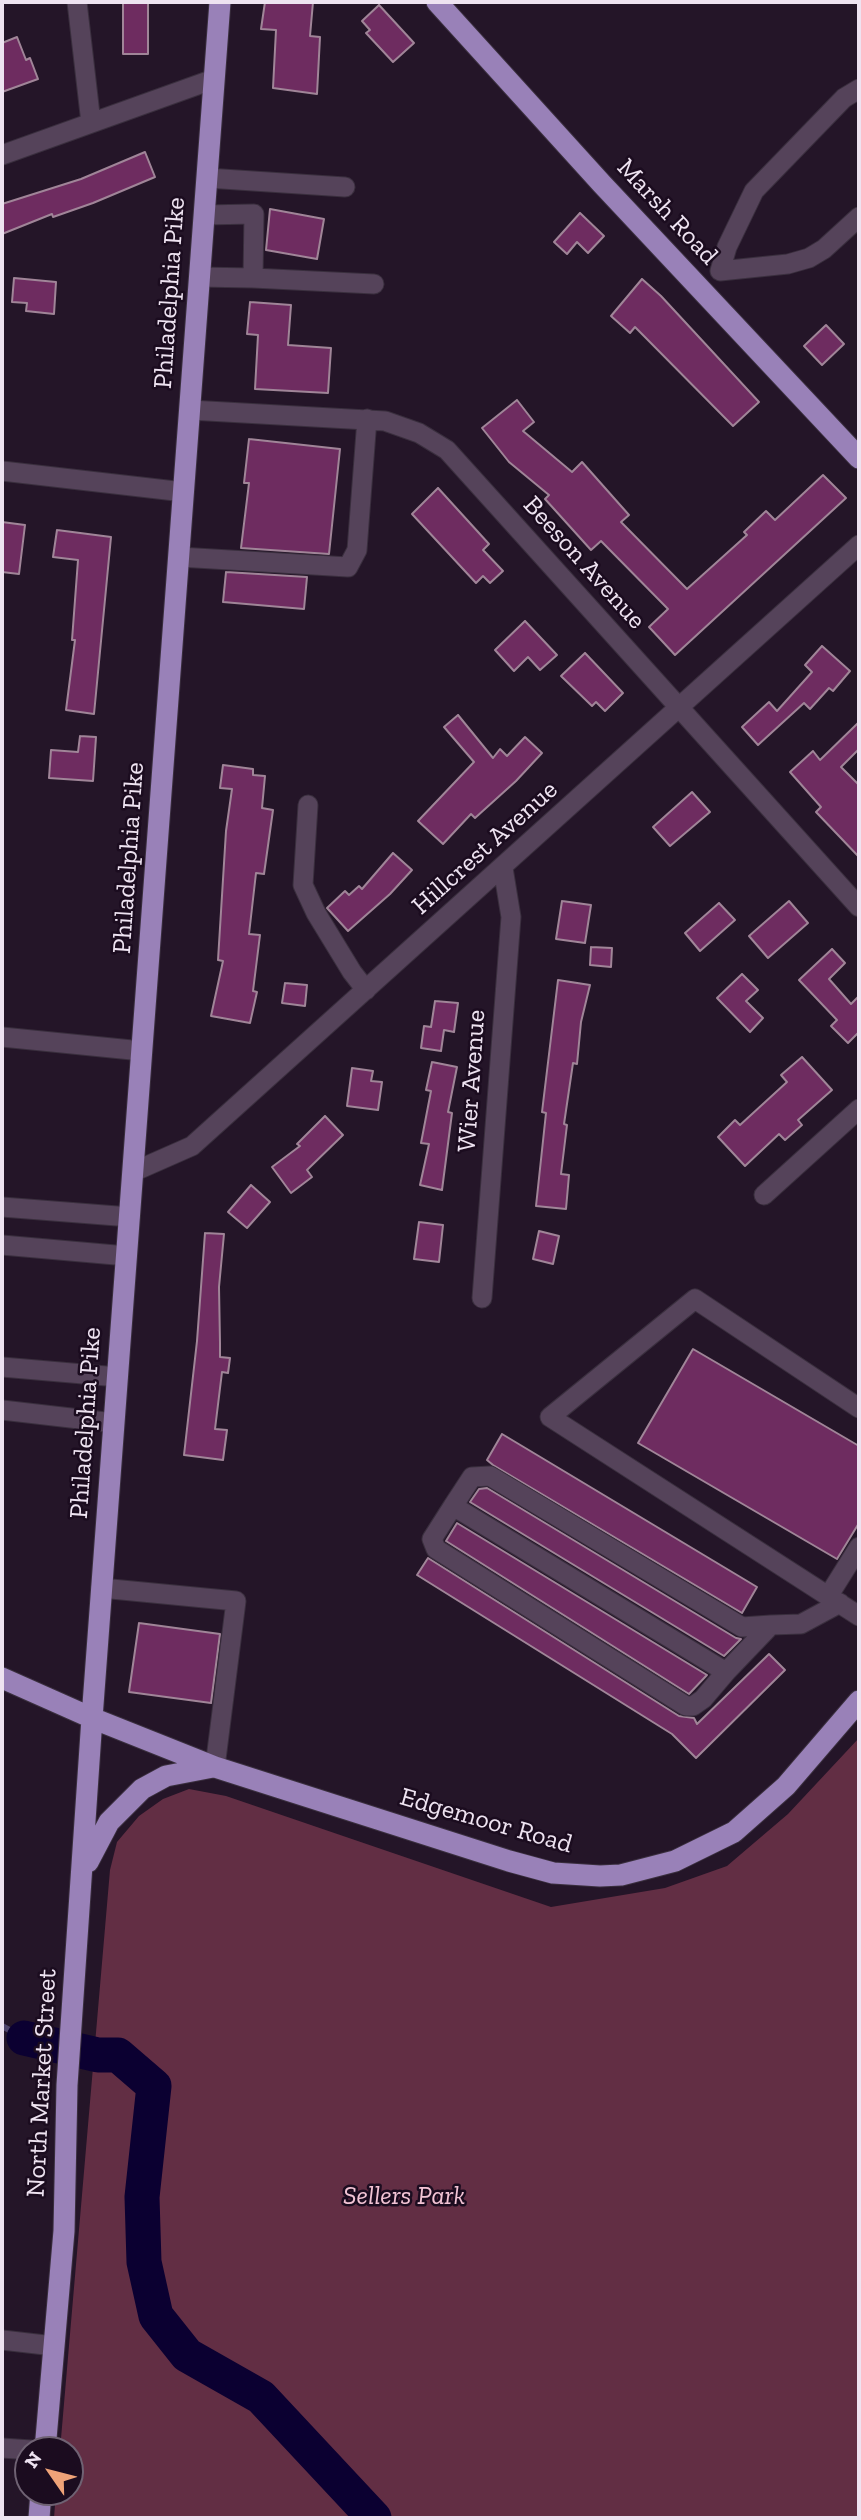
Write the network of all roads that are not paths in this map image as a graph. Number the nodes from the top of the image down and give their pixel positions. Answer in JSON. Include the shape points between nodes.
{"nodes":[{"id":1,"x":77,"y":2,"type":"edge"},
{"id":2,"x":220,"y":2,"type":"edge"},
{"id":3,"x":437,"y":2,"type":"edge"},
{"id":4,"x":214,"y":79,"type":"junction"},
{"id":5,"x":859,"y":89,"type":"edge"},
{"id":6,"x":91,"y":123,"type":"junction"},
{"id":7,"x":2,"y":155,"type":"edge"},
{"id":8,"x":207,"y":178,"type":"junction"},
{"id":9,"x":345,"y":187,"type":"dead end"},
{"id":10,"x":204,"y":215,"type":"junction"},
{"id":11,"x":859,"y":216,"type":"edge"},
{"id":12,"x":720,"y":271,"type":"junction"},
{"id":13,"x":200,"y":277,"type":"junction"},
{"id":14,"x":253,"y":278,"type":"junction"},
{"id":15,"x":374,"y":284,"type":"dead end"},
{"id":16,"x":701,"y":289,"type":"junction"},
{"id":17,"x":190,"y":410,"type":"junction"},
{"id":18,"x":367,"y":419,"type":"junction"},
{"id":19,"x":859,"y":458,"type":"edge"},
{"id":20,"x":2,"y":471,"type":"edge"},
{"id":21,"x":184,"y":492,"type":"junction"},
{"id":22,"x":859,"y":544,"type":"edge"},
{"id":23,"x":179,"y":557,"type":"junction"},
{"id":24,"x":678,"y":707,"type":"junction"},
{"id":25,"x":308,"y":805,"type":"dead end"},
{"id":26,"x":503,"y":868,"type":"junction"},
{"id":27,"x":859,"y":907,"type":"edge"},
{"id":28,"x":366,"y":990,"type":"junction"},
{"id":29,"x":2,"y":1037,"type":"edge"},
{"id":30,"x":142,"y":1051,"type":"junction"},
{"id":31,"x":859,"y":1109,"type":"edge"},
{"id":32,"x":133,"y":1172,"type":"junction"},
{"id":33,"x":764,"y":1195,"type":"dead end"},
{"id":34,"x":2,"y":1207,"type":"edge"},
{"id":35,"x":130,"y":1217,"type":"junction"},
{"id":36,"x":2,"y":1245,"type":"edge"},
{"id":37,"x":127,"y":1256,"type":"junction"},
{"id":38,"x":482,"y":1298,"type":"dead end"},
{"id":39,"x":2,"y":1367,"type":"edge"},
{"id":40,"x":118,"y":1377,"type":"junction"},
{"id":41,"x":859,"y":1408,"type":"edge"},
{"id":42,"x":2,"y":1410,"type":"edge"},
{"id":43,"x":114,"y":1423,"type":"junction"},
{"id":44,"x":453,"y":1506,"type":"junction"},
{"id":45,"x":859,"y":1546,"type":"edge"},
{"id":46,"x":102,"y":1588,"type":"junction"},
{"id":47,"x":834,"y":1599,"type":"junction"},
{"id":48,"x":859,"y":1616,"type":"edge"},
{"id":49,"x":771,"y":1625,"type":"junction"},
{"id":50,"x":726,"y":1672,"type":"junction"},
{"id":51,"x":2,"y":1678,"type":"edge"},
{"id":52,"x":859,"y":1701,"type":"edge"},
{"id":53,"x":92,"y":1718,"type":"junction"},
{"id":54,"x":215,"y":1767,"type":"junction"},
{"id":55,"x":83,"y":1873,"type":"junction"},
{"id":56,"x":2,"y":2340,"type":"edge"},
{"id":57,"x":54,"y":2346,"type":"junction"},
{"id":58,"x":46,"y":2436,"type":"edge"}],
"edges":[{"from":1,"to":6,"type":"street"},
{"from":2,"to":4,"type":"main road","name":"Philadelphia Pike"},
{"from":3,"to":16,"type":"main road","name":"Marsh Road"},
{"from":4,"to":6,"type":"street"},
{"from":4,"to":8,"type":"main road","name":"Philadelphia Pike"},
{"from":5,"to":12,"type":"street","via":[[844,98],[754,191]]},
{"from":6,"to":7,"type":"street"},
{"from":8,"to":9,"type":"street"},
{"from":8,"to":10,"type":"main road","name":"Philadelphia Pike"},
{"from":10,"to":13,"type":"main road","name":"Philadelphia Pike"},
{"from":10,"to":14,"type":"street","via":[[254,214]]},
{"from":11,"to":12,"type":"street","via":[[809,258]]},
{"from":12,"to":16,"type":"street"},
{"from":13,"to":14,"type":"street"},
{"from":13,"to":17,"type":"main road","name":"Philadelphia Pike"},
{"from":14,"to":15,"type":"street"},
{"from":16,"to":19,"type":"main road","name":"Marsh Road"},
{"from":17,"to":18,"type":"street","name":"Beeson Avenue"},
{"from":17,"to":21,"type":"main road","name":"Philadelphia Pike"},
{"from":18,"to":23,"type":"street","via":[[357,550],[344,569]]},
{"from":18,"to":24,"type":"street","name":"Beeson Avenue","via":[[402,425],[447,450]]},
{"from":20,"to":21,"type":"street"},
{"from":21,"to":23,"type":"main road","name":"Philadelphia Pike"},
{"from":22,"to":24,"type":"street","name":"Hillcrest Avenue"},
{"from":23,"to":30,"type":"main road","name":"Philadelphia Pike"},
{"from":24,"to":26,"type":"street","name":"Hillcrest Avenue"},
{"from":24,"to":27,"type":"street","name":"Beeson Avenue"},
{"from":25,"to":28,"type":"street","via":[[303,885]]},
{"from":26,"to":28,"type":"street","name":"Hillcrest Avenue"},
{"from":26,"to":38,"type":"street","name":"Wier Avenue","via":[[511,917]]},
{"from":28,"to":32,"type":"street","name":"Hillcrest Avenue","via":[[192,1146]]},
{"from":29,"to":30,"type":"street"},
{"from":30,"to":32,"type":"main road","name":"Philadelphia Pike"},
{"from":31,"to":33,"type":"street"},
{"from":32,"to":35,"type":"main road","name":"Philadelphia Pike"},
{"from":34,"to":35,"type":"street"},
{"from":35,"to":37,"type":"main road","name":"Philadelphia Pike"},
{"from":36,"to":37,"type":"street"},
{"from":37,"to":40,"type":"main road","name":"Philadelphia Pike"},
{"from":39,"to":40,"type":"street"},
{"from":40,"to":43,"type":"main road","name":"Philadelphia Pike"},
{"from":41,"to":47,"type":"street","via":[[695,1298],[550,1417]]},
{"from":42,"to":43,"type":"street"},
{"from":43,"to":46,"type":"main road","name":"Philadelphia Pike"},
{"from":44,"to":49,"type":"street","via":[[472,1477],[490,1476],[742,1627]]},
{"from":44,"to":50,"type":"street"},
{"from":44,"to":50,"type":"street","via":[[432,1539],[436,1549],[686,1706],[703,1699]]},
{"from":45,"to":47,"type":"street"},
{"from":46,"to":53,"type":"main road","name":"Philadelphia Pike"},
{"from":46,"to":54,"type":"street","via":[[236,1601]]},
{"from":47,"to":48,"type":"street"},
{"from":47,"to":49,"type":"street","via":[[801,1624]]},
{"from":49,"to":50,"type":"street"},
{"from":51,"to":53,"type":"main road","name":"Edgemoor Road"},
{"from":52,"to":54,"type":"main road","name":"Edgemoor Road","via":[[786,1786],[734,1832],[675,1861],[621,1875],[553,1873]]},
{"from":53,"to":54,"type":"main road","name":"Edgemoor Road"},
{"from":53,"to":55,"type":"main road","name":"North Market Street"},
{"from":54,"to":55,"type":"main road","via":[[166,1776],[142,1789],[109,1822]]},
{"from":55,"to":57,"type":"main road","name":"North Market Street"},
{"from":56,"to":57,"type":"street"},
{"from":57,"to":58,"type":"main road","name":"North Market Street"}]}
